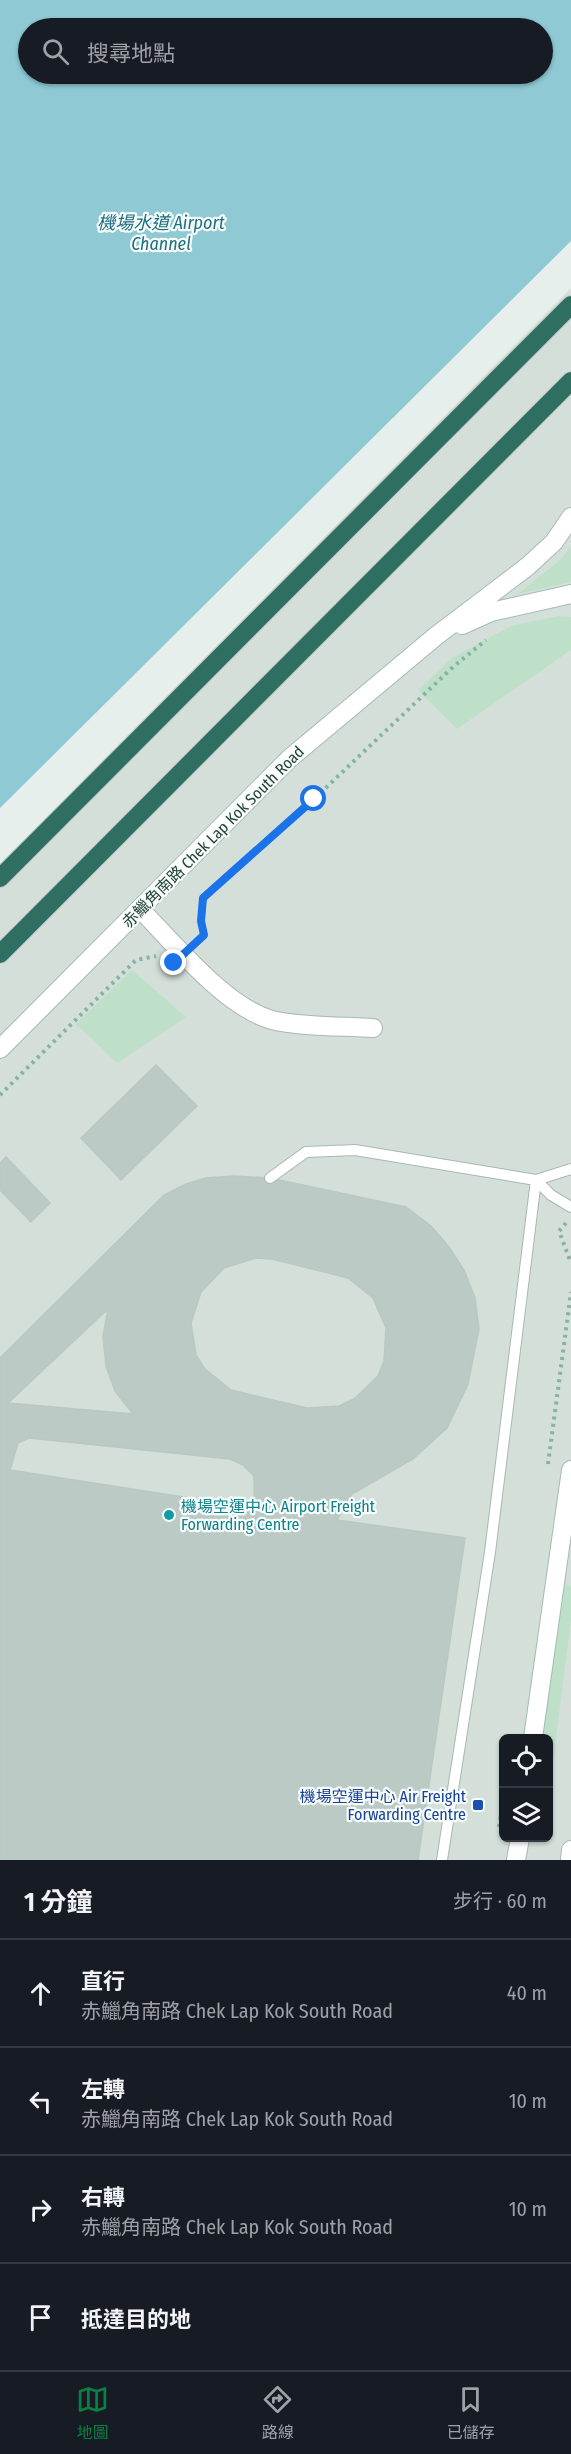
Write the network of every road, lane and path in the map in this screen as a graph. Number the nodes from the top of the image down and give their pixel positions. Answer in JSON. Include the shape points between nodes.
{"nodes":[{"id":1,"x":571,"y":305,"type":"edge"},
{"id":2,"x":571,"y":381,"type":"edge"},
{"id":3,"x":571,"y":517,"type":"edge"},
{"id":4,"x":571,"y":594,"type":"edge"},
{"id":5,"x":436,"y":636,"type":"junction"},
{"id":6,"x":489,"y":638,"type":"dead end"},
{"id":7,"x":0,"y":878,"type":"edge"},
{"id":8,"x":140,"y":909,"type":"junction"},
{"id":9,"x":184,"y":953,"type":"junction"},
{"id":10,"x":0,"y":954,"type":"edge"},
{"id":11,"x":373,"y":1028,"type":"dead end"},
{"id":12,"x":0,"y":1049,"type":"edge"},
{"id":13,"x":0,"y":1095,"type":"edge"},
{"id":14,"x":571,"y":1169,"type":"edge"},
{"id":15,"x":270,"y":1178,"type":"dead end"},
{"id":16,"x":536,"y":1180,"type":"junction"},
{"id":17,"x":571,"y":1207,"type":"edge"},
{"id":18,"x":571,"y":1216,"type":"edge"},
{"id":19,"x":571,"y":1263,"type":"edge"},
{"id":20,"x":571,"y":1470,"type":"edge"},
{"id":21,"x":534,"y":1734,"type":"edge"},
{"id":22,"x":519,"y":1842,"type":"edge"},
{"id":23,"x":571,"y":1850,"type":"edge"},
{"id":24,"x":442,"y":1860,"type":"edge"},
{"id":25,"x":516,"y":1860,"type":"edge"},
{"id":26,"x":570,"y":1860,"type":"edge"}],
"edges":[{"from":1,"to":7,"type":"highway"},
{"from":2,"to":10,"type":"highway"},
{"from":3,"to":5,"type":"street","name":"赤鱲角南路 Chek Lap Kok South Road","via":[[554,542],[528,566]]},
{"from":4,"to":5,"type":"street","name":"赤鱲角南路 Chek Lap Kok South Road","via":[[491,612]]},
{"from":5,"to":8,"type":"street","name":"赤鱲角南路 Chek Lap Kok South Road","via":[[289,759]]},
{"from":6,"to":9,"type":"path","via":[[203,898],[204,935]]},
{"from":8,"to":9,"type":"street"},
{"from":8,"to":12,"type":"street","name":"赤鱲角南路 Chek Lap Kok South Road"},
{"from":9,"to":11,"type":"street","via":[[227,995],[251,1012],[273,1020]]},
{"from":9,"to":13,"type":"path","via":[[174,963],[158,956],[136,960]]},
{"from":14,"to":16,"type":"lane"},
{"from":15,"to":16,"type":"lane","via":[[306,1152],[355,1150]]},
{"from":16,"to":17,"type":"lane"},
{"from":16,"to":24,"type":"lane","via":[[490,1552]]},
{"from":18,"to":19,"type":"path","via":[[560,1232]]},
{"from":20,"to":21,"type":"street"},
{"from":22,"to":25,"type":"street"},
{"from":23,"to":26,"type":"street"}]}
